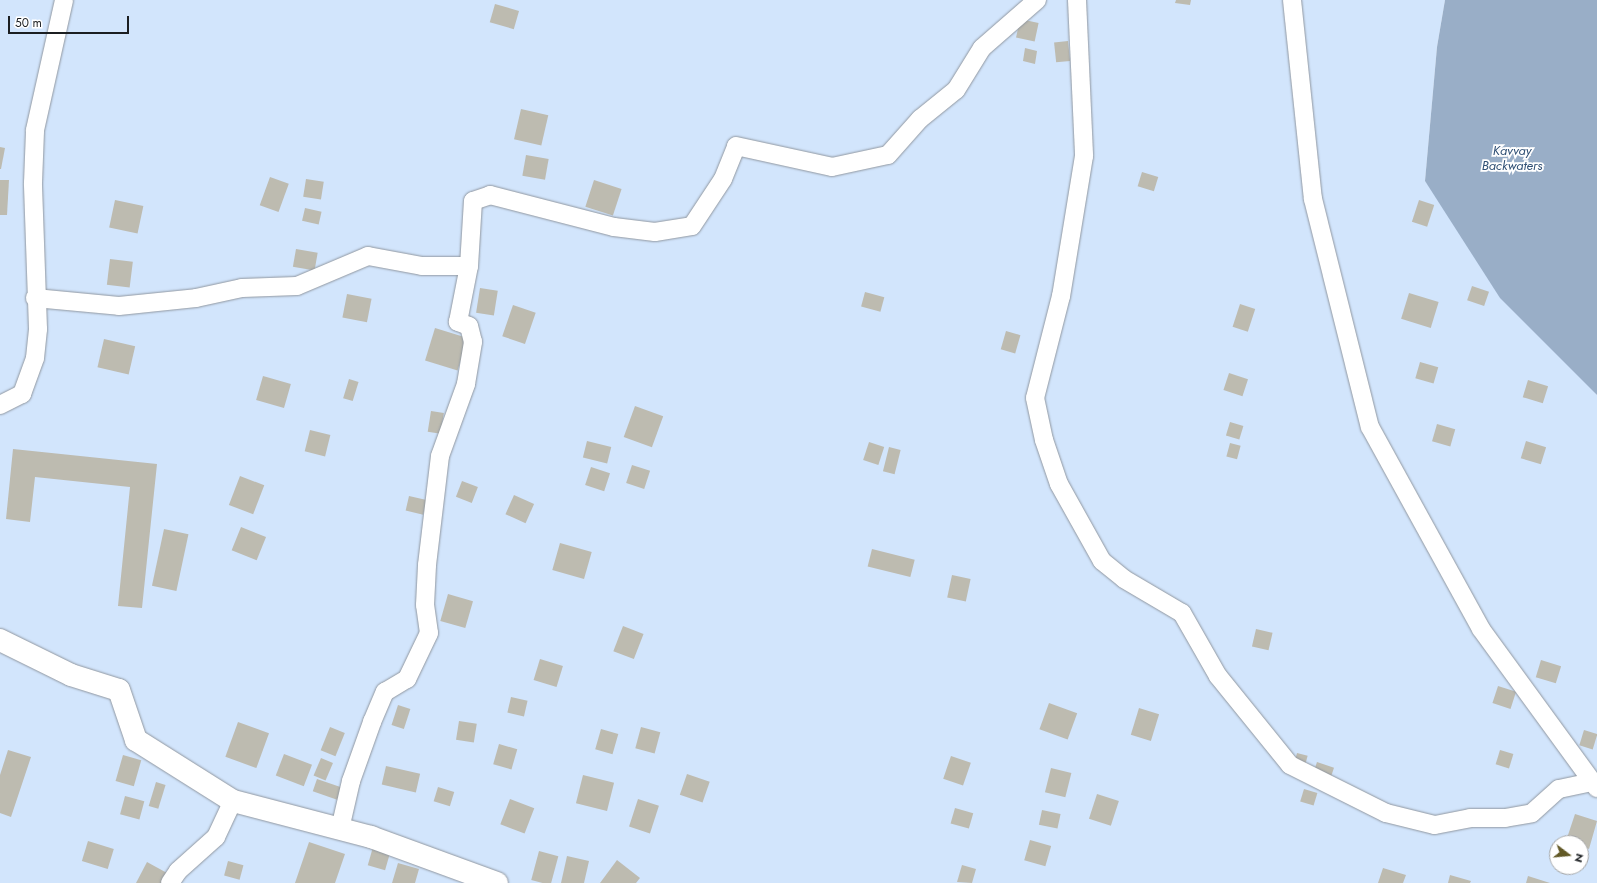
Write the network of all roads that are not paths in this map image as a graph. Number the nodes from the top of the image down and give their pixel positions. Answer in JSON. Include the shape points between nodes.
{"nodes":[{"id":1,"x":64,"y":0,"type":"edge"},
{"id":2,"x":1037,"y":0,"type":"edge"},
{"id":3,"x":1077,"y":0,"type":"edge"},
{"id":4,"x":1292,"y":0,"type":"edge"},
{"id":5,"x":469,"y":266,"type":"junction"},
{"id":6,"x":35,"y":298,"type":"junction"},
{"id":7,"x":0,"y":405,"type":"edge"},
{"id":8,"x":0,"y":640,"type":"edge"},
{"id":9,"x":1595,"y":785,"type":"edge"},
{"id":10,"x":233,"y":801,"type":"junction"},
{"id":11,"x":340,"y":829,"type":"junction"},
{"id":12,"x":170,"y":883,"type":"edge"},
{"id":13,"x":497,"y":883,"type":"edge"}],
"edges":[{"from":1,"to":6,"type":"street","via":[[36,130]]},
{"from":2,"to":5,"type":"street","via":[[982,48],[956,90],[920,119],[888,155],[832,167],[736,146],[723,179],[692,226],[655,232],[614,227],[490,195],[473,201]]},
{"from":3,"to":9,"type":"street","via":[[1084,156],[1060,296],[1035,398],[1044,440],[1059,484],[1102,561],[1124,579],[1182,613],[1218,676],[1290,764],[1386,813],[1435,825],[1470,818],[1505,818],[1532,813],[1559,789]]},
{"from":4,"to":9,"type":"street","via":[[1313,199],[1370,427],[1481,629]]},
{"from":5,"to":6,"type":"street","via":[[422,266],[368,256],[297,286],[242,288],[196,298],[119,306]]},
{"from":5,"to":11,"type":"street","via":[[458,322],[469,326],[473,342],[466,384],[440,456],[427,565],[425,605],[429,633],[407,679],[385,692],[351,781]]},
{"from":6,"to":7,"type":"street","via":[[38,329],[35,358],[22,394]]},
{"from":8,"to":10,"type":"main road","via":[[71,675],[119,690],[136,740]]},
{"from":10,"to":11,"type":"main road"},
{"from":10,"to":12,"type":"street","via":[[216,837],[178,871]]},
{"from":11,"to":13,"type":"main road"}]}
